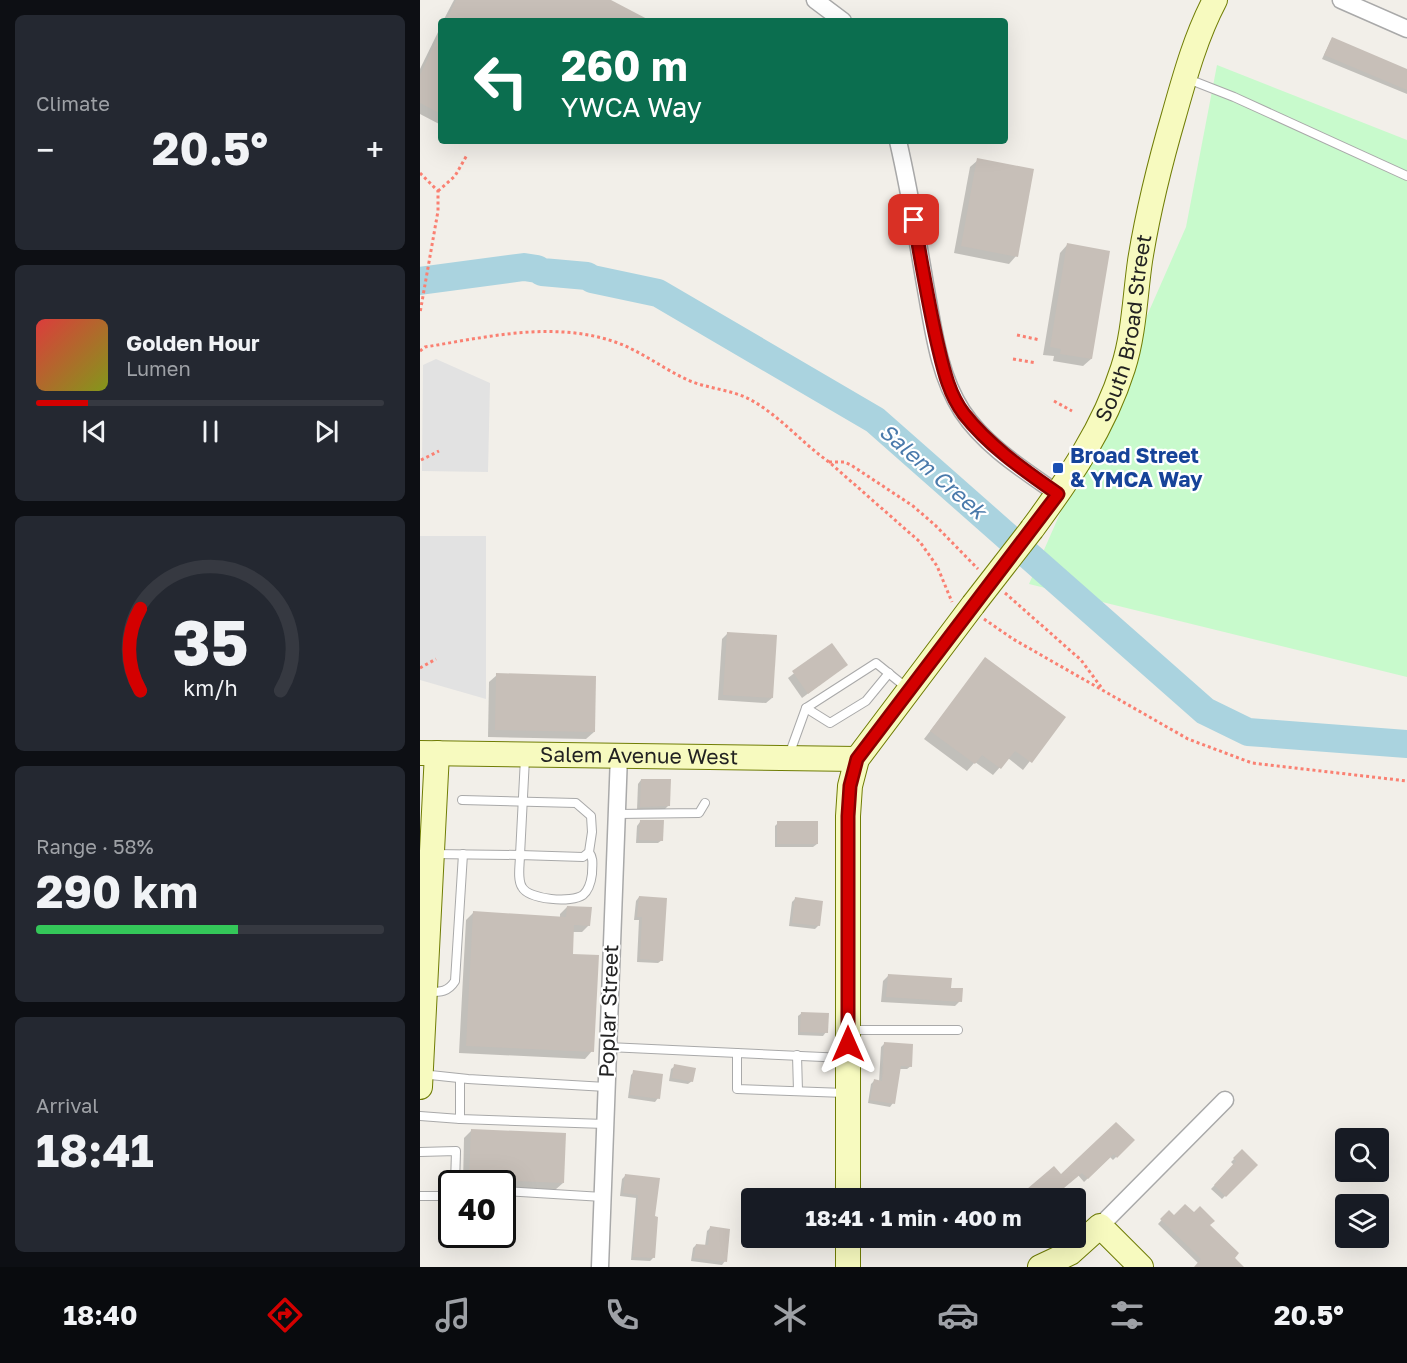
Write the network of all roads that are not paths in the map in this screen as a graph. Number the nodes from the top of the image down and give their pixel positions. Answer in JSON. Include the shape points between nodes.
{"nodes":[{"id":1,"x":815,"y":0,"type":"edge"},
{"id":2,"x":1215,"y":0,"type":"edge"},
{"id":3,"x":1341,"y":0,"type":"edge"},
{"id":4,"x":839,"y":18,"type":"edge"},
{"id":5,"x":1407,"y":29,"type":"edge"},
{"id":6,"x":1185,"y":78,"type":"junction"},
{"id":7,"x":899,"y":144,"type":"edge"},
{"id":8,"x":1407,"y":176,"type":"edge"},
{"id":9,"x":1058,"y":494,"type":"junction"},
{"id":10,"x":889,"y":673,"type":"junction"},
{"id":11,"x":909,"y":690,"type":"junction"},
{"id":12,"x":806,"y":708,"type":"junction"},
{"id":13,"x":429,"y":753,"type":"edge"},
{"id":14,"x":525,"y":754,"type":"junction"},
{"id":15,"x":619,"y":755,"type":"junction"},
{"id":16,"x":788,"y":758,"type":"junction"},
{"id":17,"x":857,"y":759,"type":"junction"},
{"id":18,"x":462,"y":800,"type":"dead end"},
{"id":19,"x":523,"y":801,"type":"junction"},
{"id":20,"x":705,"y":803,"type":"dead end"},
{"id":21,"x":616,"y":814,"type":"junction"},
{"id":22,"x":589,"y":852,"type":"junction"},
{"id":23,"x":432,"y":854,"type":"junction"},
{"id":24,"x":463,"y":854,"type":"junction"},
{"id":25,"x":520,"y":855,"type":"junction"},
{"id":26,"x":425,"y":992,"type":"junction"},
{"id":27,"x":848,"y":1030,"type":"junction"},
{"id":28,"x":958,"y":1030,"type":"dead end"},
{"id":29,"x":608,"y":1047,"type":"junction"},
{"id":30,"x":737,"y":1053,"type":"junction"},
{"id":31,"x":797,"y":1055,"type":"junction"},
{"id":32,"x":848,"y":1058,"type":"junction"},
{"id":33,"x":421,"y":1074,"type":"edge"},
{"id":34,"x":460,"y":1078,"type":"junction"},
{"id":35,"x":420,"y":1087,"type":"edge"},
{"id":36,"x":606,"y":1087,"type":"junction"},
{"id":37,"x":798,"y":1091,"type":"junction"},
{"id":38,"x":848,"y":1093,"type":"junction"},
{"id":39,"x":1225,"y":1100,"type":"dead end"},
{"id":40,"x":420,"y":1116,"type":"edge"},
{"id":41,"x":460,"y":1119,"type":"junction"},
{"id":42,"x":605,"y":1124,"type":"junction"},
{"id":43,"x":420,"y":1152,"type":"edge"},
{"id":44,"x":455,"y":1170,"type":"edge"},
{"id":45,"x":848,"y":1188,"type":"edge"},
{"id":46,"x":516,"y":1192,"type":"edge"},
{"id":47,"x":420,"y":1196,"type":"edge"},
{"id":48,"x":438,"y":1196,"type":"edge"},
{"id":49,"x":603,"y":1197,"type":"junction"},
{"id":50,"x":1100,"y":1226,"type":"junction"},
{"id":51,"x":848,"y":1248,"type":"edge"},
{"id":52,"x":600,"y":1267,"type":"edge"},
{"id":53,"x":848,"y":1267,"type":"edge"},
{"id":54,"x":1040,"y":1267,"type":"edge"},
{"id":55,"x":1141,"y":1267,"type":"edge"}],
"edges":[{"from":1,"to":4,"type":"street"},
{"from":2,"to":6,"type":"street","name":"South Broad Street"},
{"from":3,"to":5,"type":"street"},
{"from":6,"to":8,"type":"lane"},
{"from":6,"to":9,"type":"street","name":"South Broad Street","via":[[1155,181],[1124,366],[1107,413]]},
{"from":7,"to":9,"type":"street","via":[[931,315],[951,392],[982,434]]},
{"from":9,"to":11,"type":"street","name":"South Broad Street","bridge":true},
{"from":10,"to":11,"type":"lane"},
{"from":10,"to":12,"type":"lane","via":[[876,663]]},
{"from":10,"to":12,"type":"lane","via":[[866,701],[830,723]]},
{"from":11,"to":17,"type":"street","name":"South Broad Street"},
{"from":12,"to":16,"type":"lane"},
{"from":13,"to":14,"type":"street","name":"Salem Avenue West"},
{"from":13,"to":23,"type":"street"},
{"from":14,"to":15,"type":"street","name":"Salem Avenue West"},
{"from":14,"to":19,"type":"lane"},
{"from":15,"to":16,"type":"street","name":"Salem Avenue West"},
{"from":15,"to":21,"type":"street","name":"Poplar Street"},
{"from":16,"to":17,"type":"street","name":"Salem Avenue West"},
{"from":17,"to":27,"type":"street","name":"South Broad Street","via":[[848,816]]},
{"from":18,"to":19,"type":"lane"},
{"from":19,"to":22,"type":"lane","via":[[576,803],[584,808],[591,816]]},
{"from":19,"to":25,"type":"lane"},
{"from":20,"to":21,"type":"lane","via":[[699,813]]},
{"from":21,"to":29,"type":"street","name":"Poplar Street"},
{"from":22,"to":25,"type":"lane","via":[[583,857]]},
{"from":22,"to":25,"type":"lane","via":[[593,858],[588,888],[574,898],[537,898],[523,890],[519,882]]},
{"from":23,"to":24,"type":"lane"},
{"from":23,"to":26,"type":"street"},
{"from":24,"to":25,"type":"lane"},
{"from":24,"to":26,"type":"lane","via":[[455,981],[442,992]]},
{"from":26,"to":33,"type":"street"},
{"from":27,"to":28,"type":"lane"},
{"from":27,"to":32,"type":"street","name":"South Broad Street"},
{"from":29,"to":30,"type":"lane"},
{"from":29,"to":36,"type":"street","name":"Poplar Street"},
{"from":30,"to":31,"type":"lane"},
{"from":30,"to":37,"type":"lane","via":[[737,1089]]},
{"from":31,"to":32,"type":"lane"},
{"from":31,"to":37,"type":"lane"},
{"from":32,"to":38,"type":"street","name":"South Broad Street"},
{"from":33,"to":34,"type":"lane"},
{"from":33,"to":35,"type":"street"},
{"from":34,"to":36,"type":"lane"},
{"from":34,"to":41,"type":"lane"},
{"from":36,"to":42,"type":"street","name":"Poplar Street"},
{"from":37,"to":38,"type":"lane"},
{"from":38,"to":45,"type":"street","name":"South Broad Street"},
{"from":39,"to":50,"type":"street"},
{"from":40,"to":41,"type":"lane"},
{"from":41,"to":42,"type":"lane"},
{"from":42,"to":49,"type":"street","name":"Poplar Street"},
{"from":43,"to":44,"type":"lane","via":[[456,1151]]},
{"from":46,"to":49,"type":"lane"},
{"from":47,"to":48,"type":"lane"},
{"from":49,"to":52,"type":"street","name":"Poplar Street"},
{"from":50,"to":54,"type":"street","via":[[1070,1253]]},
{"from":50,"to":55,"type":"street"},
{"from":51,"to":53,"type":"street"}]}
